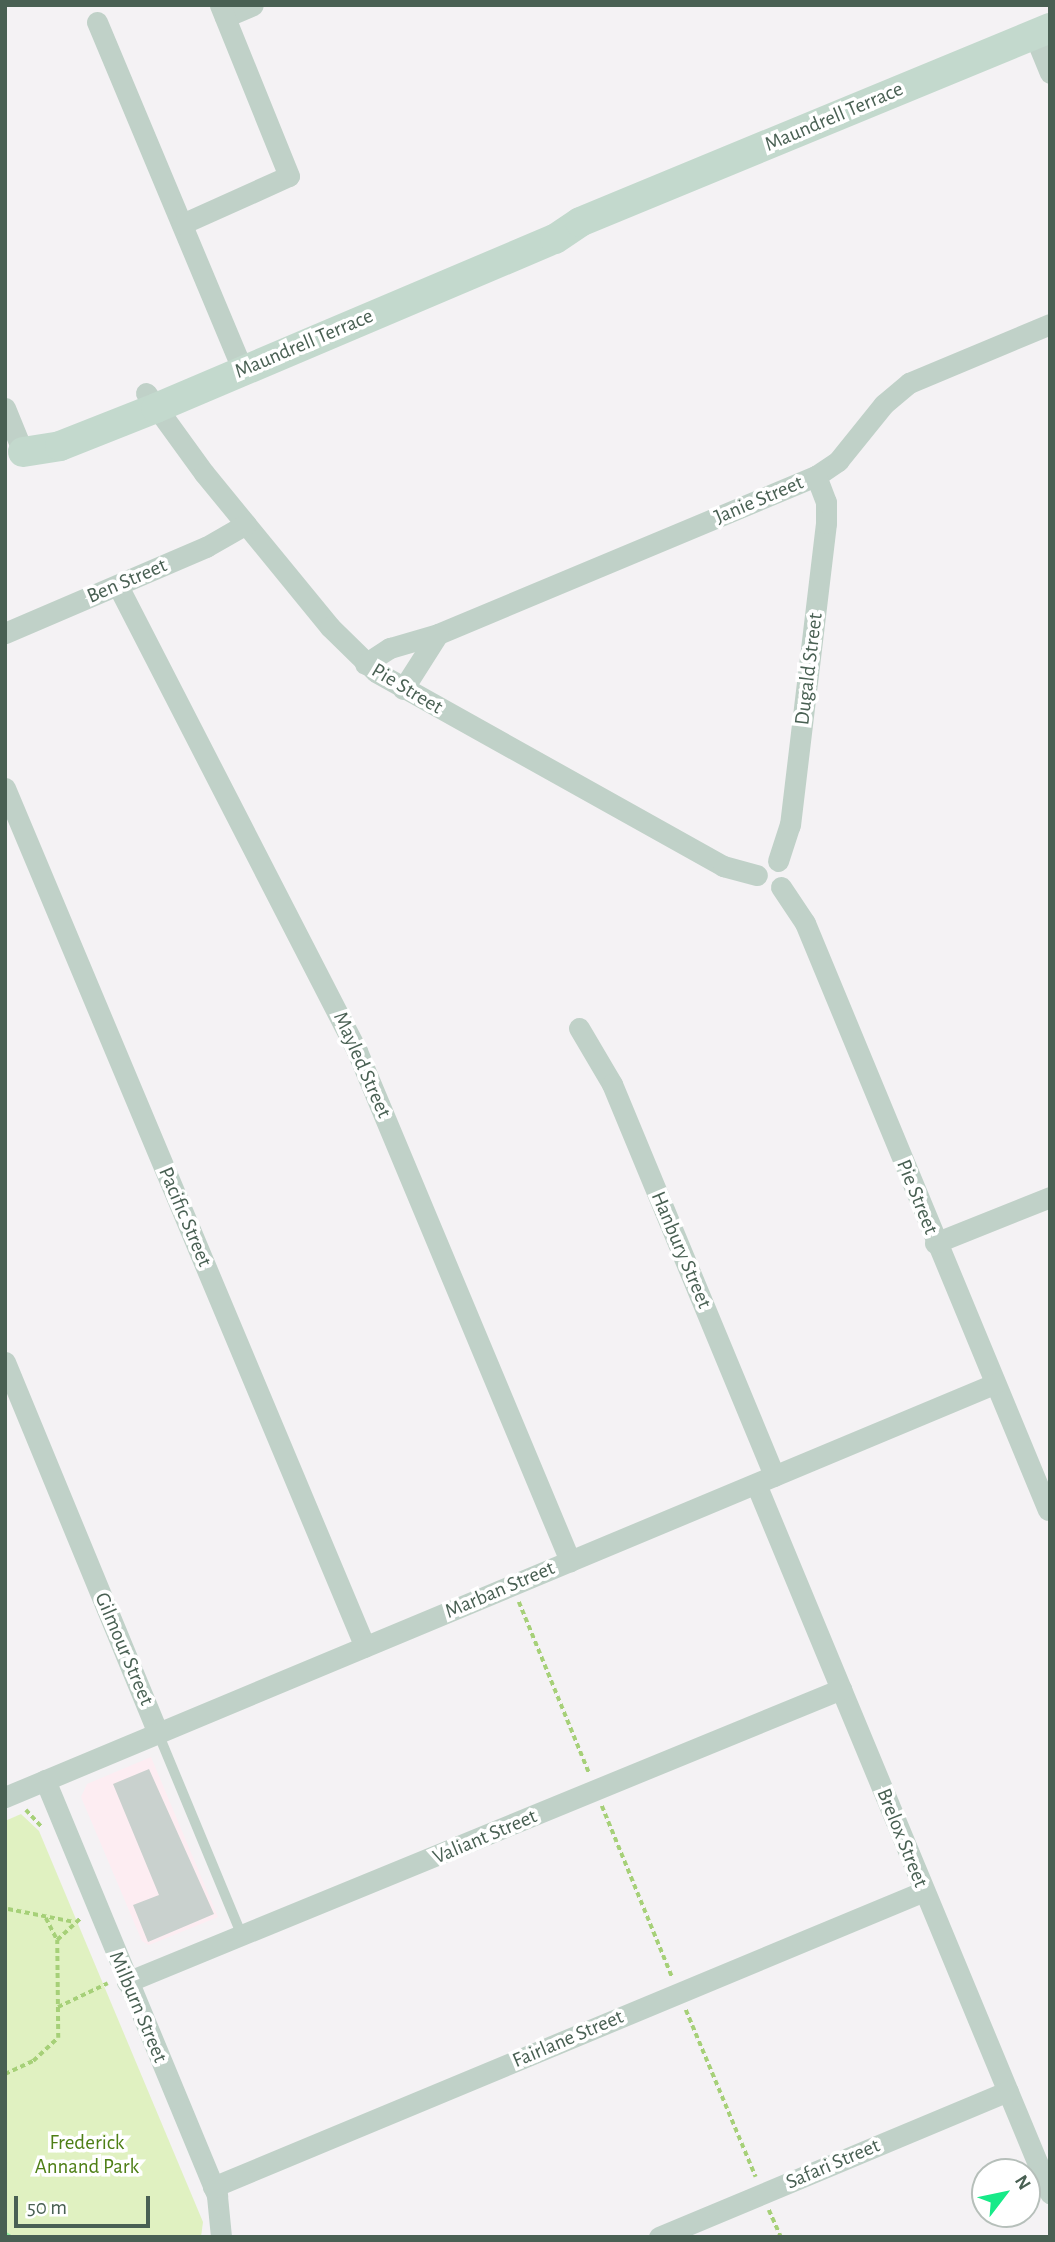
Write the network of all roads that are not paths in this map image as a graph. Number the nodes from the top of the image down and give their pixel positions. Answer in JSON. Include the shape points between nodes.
{"nodes":[{"id":1,"x":253,"y":5,"type":"edge"},
{"id":2,"x":223,"y":11,"type":"edge"},
{"id":3,"x":97,"y":22,"type":"dead end"},
{"id":4,"x":1042,"y":31,"type":"edge"},
{"id":5,"x":1050,"y":72,"type":"edge"},
{"id":6,"x":580,"y":222,"type":"junction"},
{"id":7,"x":182,"y":224,"type":"junction"},
{"id":8,"x":1050,"y":324,"type":"edge"},
{"id":9,"x":237,"y":357,"type":"junction"},
{"id":10,"x":151,"y":400,"type":"junction"},
{"id":11,"x":5,"y":408,"type":"edge"},
{"id":12,"x":14,"y":456,"type":"edge"},
{"id":13,"x":816,"y":476,"type":"junction"},
{"id":14,"x":246,"y":524,"type":"junction"},
{"id":15,"x":118,"y":586,"type":"junction"},
{"id":16,"x":5,"y":632,"type":"edge"},
{"id":17,"x":438,"y":634,"type":"junction"},
{"id":18,"x":365,"y":664,"type":"junction"},
{"id":19,"x":402,"y":689,"type":"junction"},
{"id":20,"x":5,"y":788,"type":"edge"},
{"id":21,"x":778,"y":861,"type":"junction"},
{"id":22,"x":757,"y":875,"type":"junction"},
{"id":23,"x":781,"y":887,"type":"junction"},
{"id":24,"x":579,"y":1028,"type":"dead end"},
{"id":25,"x":1050,"y":1197,"type":"edge"},
{"id":26,"x":935,"y":1243,"type":"junction"},
{"id":27,"x":5,"y":1363,"type":"edge"},
{"id":28,"x":994,"y":1384,"type":"junction"},
{"id":29,"x":765,"y":1480,"type":"junction"},
{"id":30,"x":1049,"y":1515,"type":"edge"},
{"id":31,"x":570,"y":1561,"type":"junction"},
{"id":32,"x":365,"y":1647,"type":"junction"},
{"id":33,"x":841,"y":1689,"type":"junction"},
{"id":34,"x":159,"y":1733,"type":"junction"},
{"id":35,"x":45,"y":1780,"type":"junction"},
{"id":36,"x":5,"y":1797,"type":"edge"},
{"id":37,"x":924,"y":1891,"type":"junction"},
{"id":38,"x":242,"y":1936,"type":"junction"},
{"id":39,"x":118,"y":1982,"type":"junction"},
{"id":40,"x":1008,"y":2091,"type":"junction"},
{"id":41,"x":213,"y":2187,"type":"junction"},
{"id":42,"x":1050,"y":2193,"type":"edge"},
{"id":43,"x":221,"y":2237,"type":"edge"},
{"id":44,"x":659,"y":2237,"type":"edge"}],
"edges":[{"from":1,"to":2,"type":"street"},
{"from":2,"to":7,"type":"street","via":[[289,176]]},
{"from":3,"to":7,"type":"street"},
{"from":4,"to":5,"type":"street"},
{"from":4,"to":6,"type":"main road","name":"Maundrell Terrace"},
{"from":6,"to":9,"type":"main road","name":"Maundrell Terrace","via":[[551,228]]},
{"from":6,"to":10,"type":"main road","name":"Maundrell Terrace","via":[[555,239]]},
{"from":7,"to":9,"type":"street"},
{"from":8,"to":13,"type":"street","name":"Janie Street","via":[[909,383],[884,404],[838,461]]},
{"from":9,"to":10,"type":"main road","name":"Maundrell Terrace"},
{"from":10,"to":12,"type":"main road","name":"Maundrell Terrace","via":[[55,432]]},
{"from":10,"to":14,"type":"street","name":"Pie Street"},
{"from":11,"to":12,"type":"street"},
{"from":13,"to":17,"type":"street","name":"Janie Street"},
{"from":13,"to":21,"type":"street","name":"Dugald Street","via":[[826,502],[826,523],[790,825]]},
{"from":14,"to":15,"type":"street","name":"Ben Street"},
{"from":14,"to":18,"type":"street","name":"Pie Street"},
{"from":15,"to":16,"type":"street","name":"Ben Street"},
{"from":15,"to":31,"type":"street","name":"Mayled Street","via":[[358,1051]]},
{"from":17,"to":18,"type":"street","name":"Janie Street","via":[[390,648]]},
{"from":17,"to":19,"type":"street"},
{"from":18,"to":19,"type":"street","name":"Pie Street"},
{"from":19,"to":22,"type":"street","name":"Pie Street","via":[[723,866]]},
{"from":20,"to":32,"type":"street","name":"Pacific Street"},
{"from":21,"to":22,"type":"street","via":[[763,862]]},
{"from":21,"to":23,"type":"street","via":[[787,873]]},
{"from":22,"to":23,"type":"street","via":[[768,890]]},
{"from":23,"to":26,"type":"street","name":"Pie Street","via":[[805,923]]},
{"from":24,"to":29,"type":"street","name":"Hanbury Street","via":[[612,1084]]},
{"from":25,"to":26,"type":"street"},
{"from":26,"to":28,"type":"street","name":"Pie Street"},
{"from":27,"to":34,"type":"street","name":"Gilmour Street"},
{"from":28,"to":29,"type":"street","name":"Marban Street"},
{"from":28,"to":30,"type":"street","name":"Pie Street"},
{"from":29,"to":31,"type":"street","name":"Marban Street"},
{"from":29,"to":33,"type":"street","name":"Brelox Street"},
{"from":31,"to":32,"type":"street","name":"Marban Street"},
{"from":32,"to":34,"type":"street","name":"Marban Street"},
{"from":33,"to":37,"type":"street","name":"Brelox Street"},
{"from":33,"to":38,"type":"street","name":"Valiant Street"},
{"from":34,"to":35,"type":"street","name":"Marban Street"},
{"from":34,"to":38,"type":"lane","name":"Gilmour Street"},
{"from":35,"to":36,"type":"street","name":"Marban Street"},
{"from":35,"to":39,"type":"street","name":"Milburn Street"},
{"from":37,"to":40,"type":"street","name":"Brelox Street"},
{"from":37,"to":41,"type":"street","name":"Fairlane Street"},
{"from":38,"to":39,"type":"street","name":"Valiant Street"},
{"from":39,"to":41,"type":"street","name":"Milburn Street"},
{"from":40,"to":42,"type":"street","name":"Brelox Street"},
{"from":40,"to":44,"type":"street","name":"Safari Street"},
{"from":41,"to":43,"type":"street","name":"Milburn Street","via":[[221,2209]]}]}
